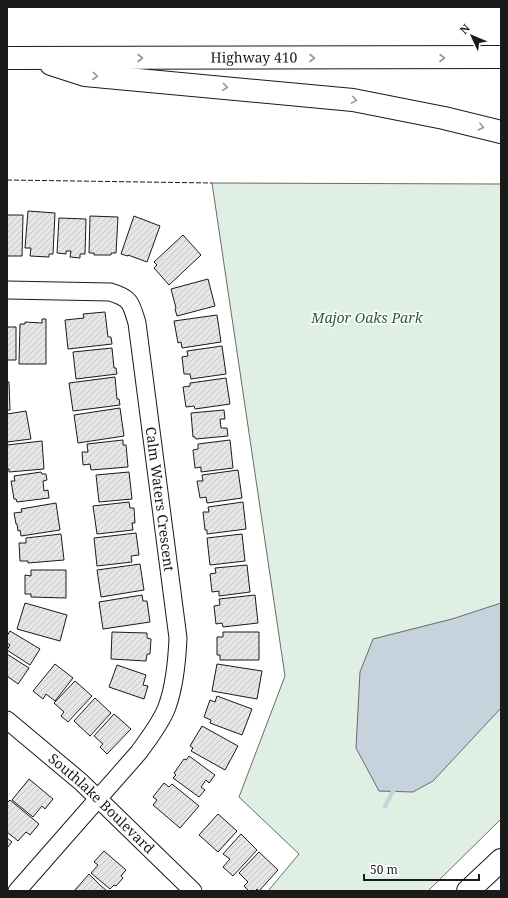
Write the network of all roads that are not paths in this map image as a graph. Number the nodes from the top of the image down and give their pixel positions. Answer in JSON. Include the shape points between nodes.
{"nodes":[{"id":1,"x":501,"y":57,"type":"edge"},
{"id":2,"x":7,"y":58,"type":"edge"},
{"id":3,"x":31,"y":58,"type":"junction"},
{"id":4,"x":501,"y":132,"type":"edge"},
{"id":5,"x":7,"y":290,"type":"edge"},
{"id":6,"x":7,"y":720,"type":"edge"},
{"id":7,"x":99,"y":799,"type":"junction"},
{"id":8,"x":501,"y":860,"type":"edge"},
{"id":9,"x":17,"y":891,"type":"edge"},
{"id":10,"x":193,"y":891,"type":"edge"},
{"id":11,"x":468,"y":891,"type":"edge"}],
"edges":[{"from":3,"to":1,"type":"main road","name":"Highway 410","one_way":true},
{"from":2,"to":3,"type":"main road","name":"Highway 410"},
{"from":3,"to":4,"type":"main road","one_way":true,"via":[[85,75],[353,100]]},
{"from":5,"to":7,"type":"street","name":"Calm Waters Crescent","via":[[110,292],[124,296],[132,306],[137,324],[178,638],[177,663],[166,708],[154,730]]},
{"from":6,"to":7,"type":"street","name":"Southlake Boulevard"},
{"from":7,"to":9,"type":"street","name":"Calm Waters Crescent"},
{"from":7,"to":10,"type":"street","name":"Southlake Boulevard"},
{"from":8,"to":11,"type":"main road"}]}
